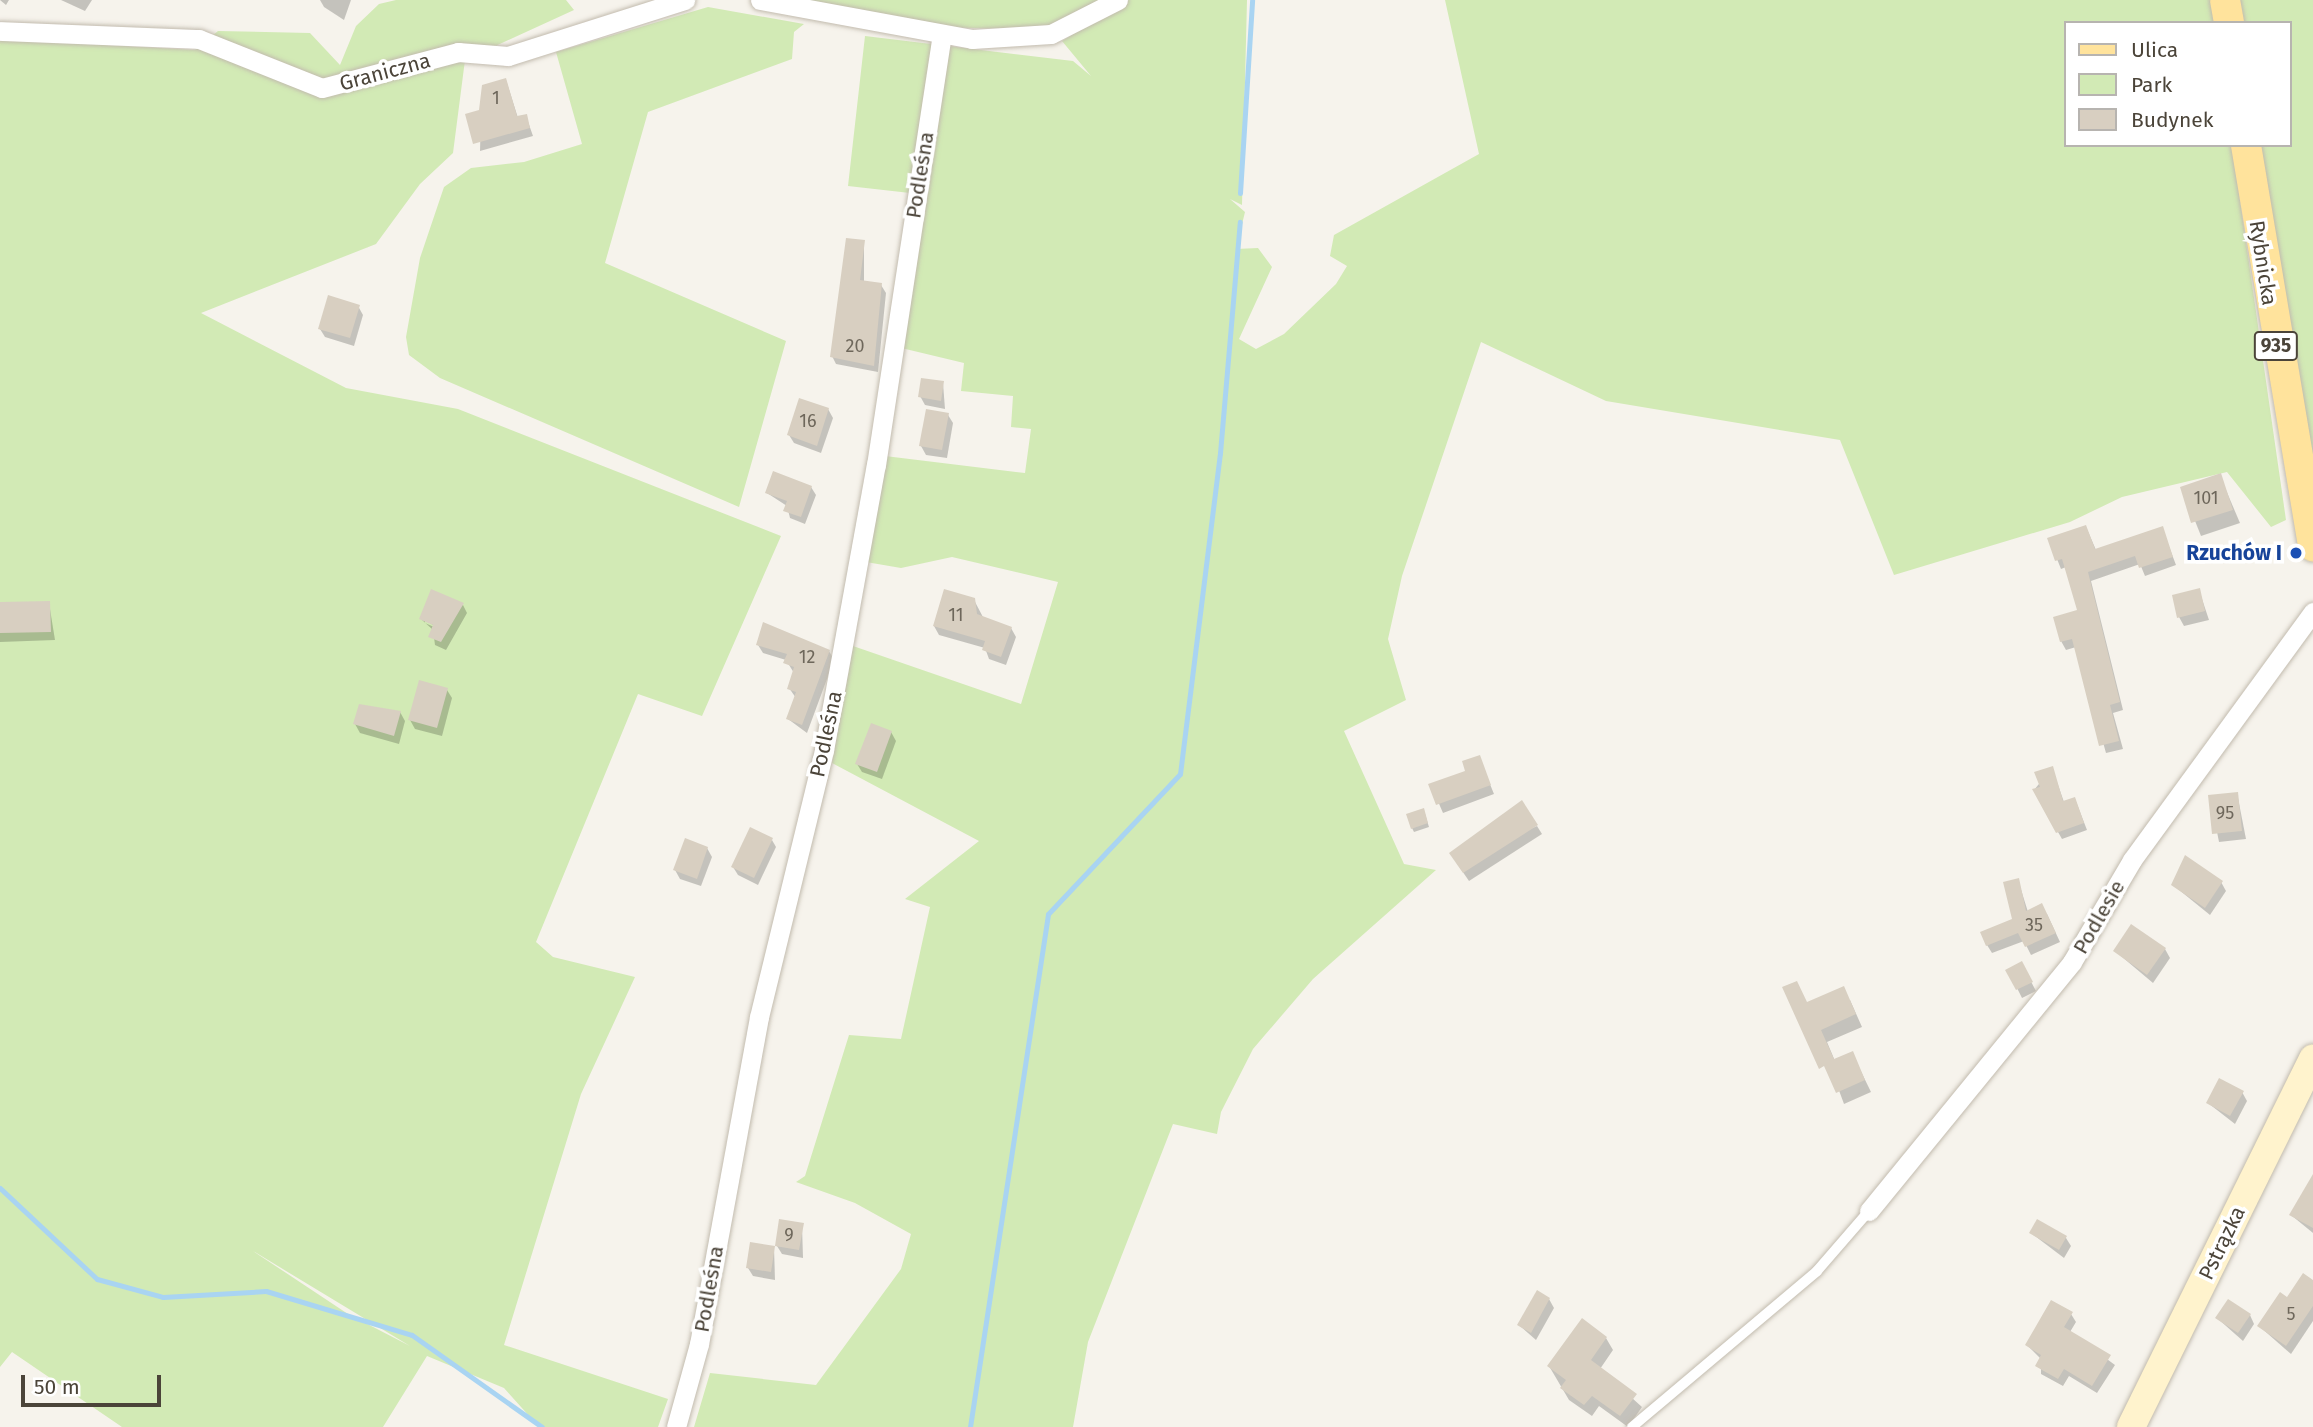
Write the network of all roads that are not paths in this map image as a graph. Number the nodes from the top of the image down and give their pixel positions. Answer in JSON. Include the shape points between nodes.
{"nodes":[{"id":1,"x":685,"y":0,"type":"edge"},
{"id":2,"x":760,"y":0,"type":"edge"},
{"id":3,"x":1118,"y":0,"type":"edge"},
{"id":4,"x":2225,"y":0,"type":"edge"},
{"id":5,"x":2229,"y":21,"type":"edge"},
{"id":6,"x":0,"y":31,"type":"edge"},
{"id":7,"x":942,"y":35,"type":"junction"},
{"id":8,"x":2246,"y":147,"type":"edge"},
{"id":9,"x":2313,"y":545,"type":"edge"},
{"id":10,"x":2313,"y":612,"type":"edge"},
{"id":11,"x":2313,"y":1059,"type":"edge"},
{"id":12,"x":1869,"y":1211,"type":"joint"},
{"id":13,"x":676,"y":1427,"type":"edge"},
{"id":14,"x":1632,"y":1427,"type":"edge"},
{"id":15,"x":2131,"y":1427,"type":"edge"}],
"edges":[{"from":1,"to":6,"type":"street","name":"Graniczna","via":[[508,56],[458,52],[323,89],[199,39]]},
{"from":2,"to":7,"type":"street"},
{"from":3,"to":7,"type":"street","via":[[1051,34]]},
{"from":4,"to":5,"type":"main road"},
{"from":7,"to":13,"type":"street","name":"Podleśna","via":[[876,465],[824,750],[759,1017],[699,1344]]},
{"from":8,"to":9,"type":"main road","name":"Rybnicka","number":"935"},
{"from":10,"to":12,"type":"street","name":"Podlesie","via":[[2132,860],[2072,962]]},
{"from":11,"to":15,"type":"main road","name":"Pstrązka"},
{"from":12,"to":14,"type":"lane","via":[[1817,1270]]}]}
